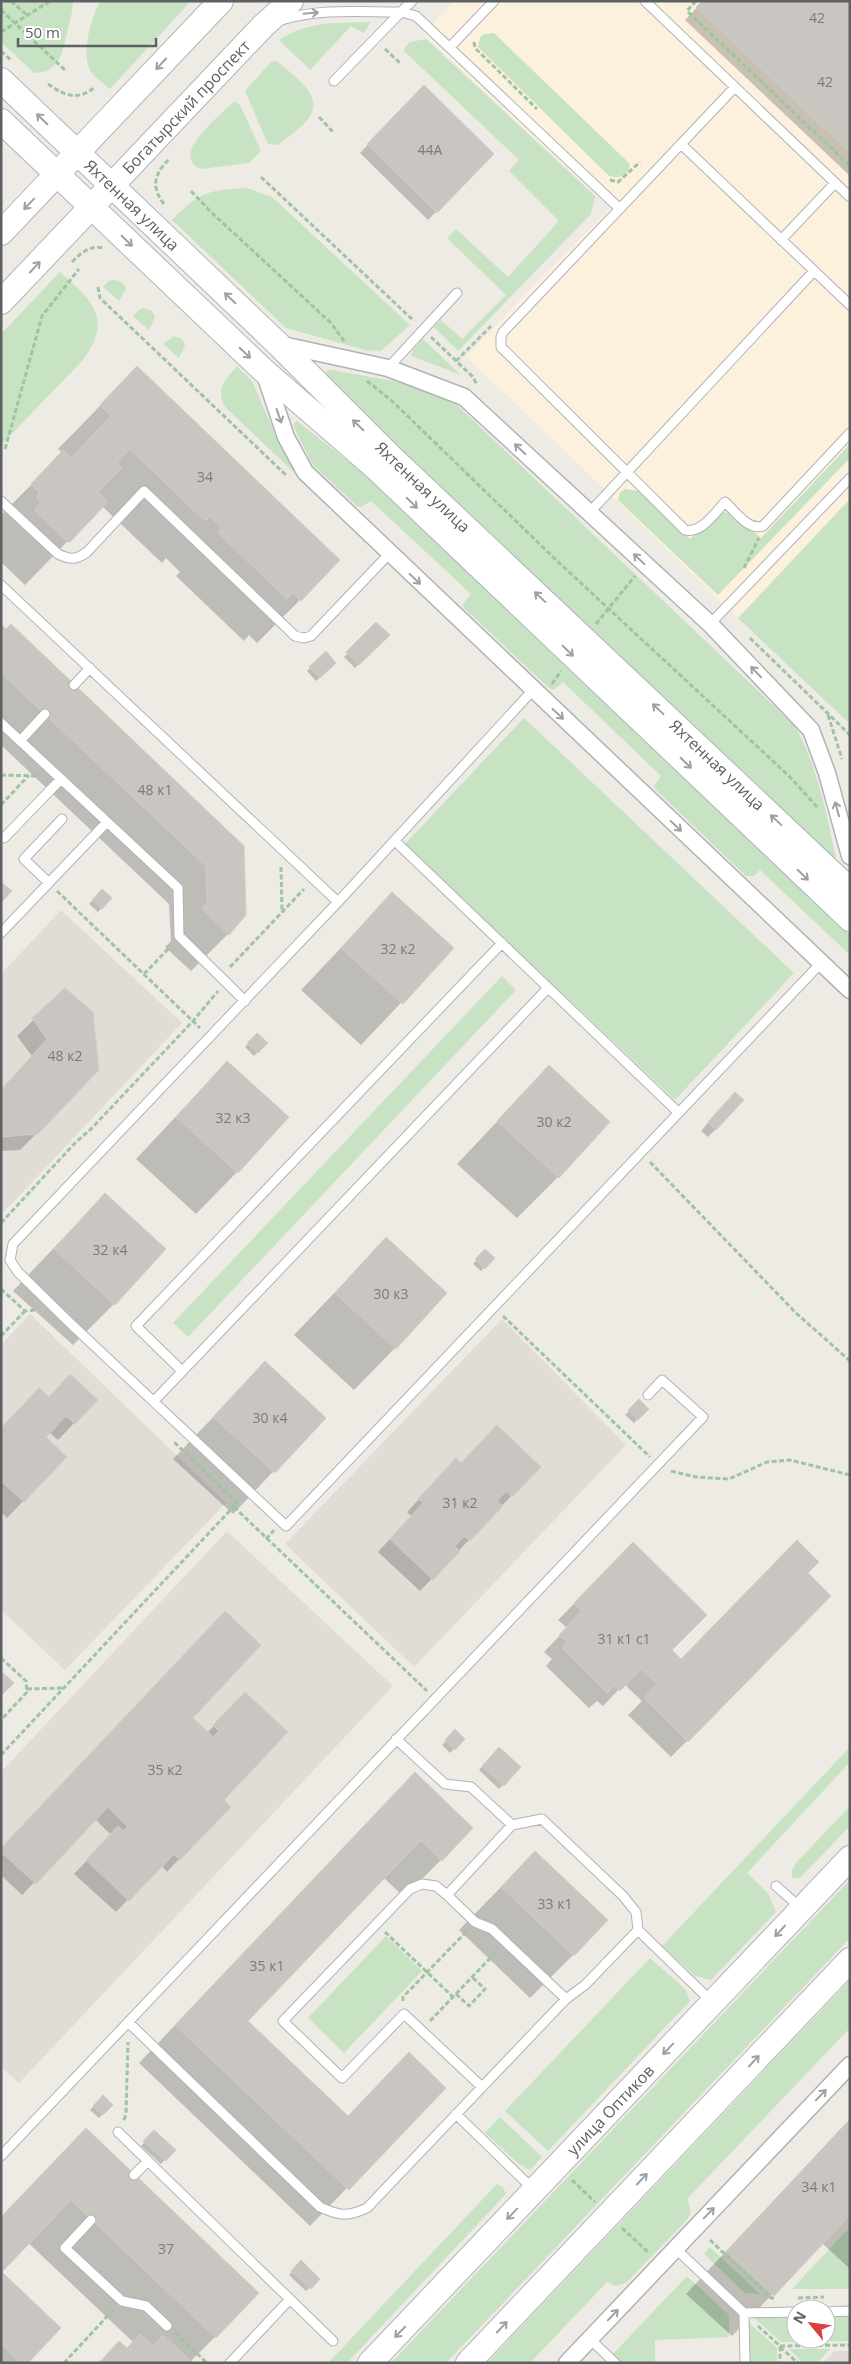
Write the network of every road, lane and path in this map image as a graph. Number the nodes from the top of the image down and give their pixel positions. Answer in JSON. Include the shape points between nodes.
{"nodes":[{"id":1,"x":11,"y":1,"type":"edge"},
{"id":2,"x":50,"y":1,"type":"edge"},
{"id":3,"x":206,"y":1,"type":"edge"},
{"id":4,"x":221,"y":1,"type":"edge"},
{"id":5,"x":291,"y":1,"type":"edge"},
{"id":6,"x":412,"y":1,"type":"edge"},
{"id":7,"x":494,"y":1,"type":"edge"},
{"id":8,"x":645,"y":1,"type":"edge"},
{"id":9,"x":696,"y":1,"type":"edge"},
{"id":10,"x":1,"y":10,"type":"edge"},
{"id":11,"x":401,"y":12,"type":"junction"},
{"id":12,"x":28,"y":16,"type":"junction"},
{"id":13,"x":16,"y":24,"type":"junction"},
{"id":14,"x":264,"y":25,"type":"junction"},
{"id":15,"x":194,"y":29,"type":"junction"},
{"id":16,"x":1,"y":32,"type":"edge"},
{"id":17,"x":475,"y":37,"type":"dead end"},
{"id":18,"x":450,"y":47,"type":"junction"},
{"id":19,"x":385,"y":49,"type":"dead end"},
{"id":20,"x":400,"y":64,"type":"dead end"},
{"id":21,"x":66,"y":71,"type":"dead end"},
{"id":22,"x":1,"y":80,"type":"edge"},
{"id":23,"x":334,"y":81,"type":"dead end"},
{"id":24,"x":48,"y":84,"type":"dead end"},
{"id":25,"x":95,"y":87,"type":"dead end"},
{"id":26,"x":735,"y":88,"type":"junction"},
{"id":27,"x":543,"y":116,"type":"dead end"},
{"id":28,"x":319,"y":117,"type":"dead end"},
{"id":29,"x":1,"y":121,"type":"edge"},
{"id":30,"x":334,"y":133,"type":"dead end"},
{"id":31,"x":681,"y":144,"type":"junction"},
{"id":32,"x":78,"y":152,"type":"junction"},
{"id":33,"x":170,"y":158,"type":"dead end"},
{"id":34,"x":640,"y":162,"type":"dead end"},
{"id":35,"x":850,"y":166,"type":"edge"},
{"id":36,"x":57,"y":174,"type":"junction"},
{"id":37,"x":604,"y":176,"type":"dead end"},
{"id":38,"x":262,"y":177,"type":"dead end"},
{"id":39,"x":835,"y":183,"type":"junction"},
{"id":40,"x":112,"y":185,"type":"junction"},
{"id":41,"x":191,"y":191,"type":"dead end"},
{"id":42,"x":850,"y":197,"type":"edge"},
{"id":43,"x":92,"y":207,"type":"junction"},
{"id":44,"x":166,"y":207,"type":"dead end"},
{"id":45,"x":618,"y":208,"type":"junction"},
{"id":46,"x":1,"y":233,"type":"edge"},
{"id":47,"x":781,"y":240,"type":"junction"},
{"id":48,"x":107,"y":250,"type":"dead end"},
{"id":49,"x":72,"y":262,"type":"dead end"},
{"id":50,"x":78,"y":269,"type":"dead end"},
{"id":51,"x":814,"y":271,"type":"junction"},
{"id":52,"x":456,"y":293,"type":"dead end"},
{"id":53,"x":1,"y":302,"type":"edge"},
{"id":54,"x":850,"y":305,"type":"edge"},
{"id":55,"x":423,"y":329,"type":"junction"},
{"id":56,"x":278,"y":344,"type":"junction"},
{"id":57,"x":356,"y":361,"type":"junction"},
{"id":58,"x":388,"y":368,"type":"junction"},
{"id":59,"x":263,"y":370,"type":"junction"},
{"id":60,"x":473,"y":376,"type":"dead end"},
{"id":61,"x":850,"y":433,"type":"edge"},
{"id":62,"x":5,"y":449,"type":"dead end"},
{"id":63,"x":626,"y":474,"type":"junction"},
{"id":64,"x":850,"y":478,"type":"edge"},
{"id":65,"x":1,"y":500,"type":"edge"},
{"id":66,"x":589,"y":513,"type":"junction"},
{"id":67,"x":388,"y":554,"type":"junction"},
{"id":68,"x":1,"y":585,"type":"edge"},
{"id":69,"x":710,"y":624,"type":"junction"},
{"id":70,"x":90,"y":668,"type":"junction"},
{"id":71,"x":74,"y":685,"type":"dead end"},
{"id":72,"x":533,"y":690,"type":"junction"},
{"id":73,"x":46,"y":714,"type":"dead end"},
{"id":74,"x":1,"y":723,"type":"edge"},
{"id":75,"x":20,"y":741,"type":"junction"},
{"id":76,"x":1,"y":775,"type":"edge"},
{"id":77,"x":30,"y":775,"type":"junction"},
{"id":78,"x":60,"y":779,"type":"junction"},
{"id":79,"x":1,"y":805,"type":"edge"},
{"id":80,"x":62,"y":819,"type":"dead end"},
{"id":81,"x":107,"y":822,"type":"junction"},
{"id":82,"x":841,"y":822,"type":"junction"},
{"id":83,"x":4,"y":838,"type":"dead end"},
{"id":84,"x":395,"y":841,"type":"junction"},
{"id":85,"x":280,"y":847,"type":"junction"},
{"id":86,"x":850,"y":856,"type":"edge"},
{"id":87,"x":313,"y":879,"type":"junction"},
{"id":88,"x":49,"y":883,"type":"junction"},
{"id":89,"x":850,"y":890,"type":"edge"},
{"id":90,"x":338,"y":902,"type":"junction"},
{"id":91,"x":282,"y":912,"type":"junction"},
{"id":92,"x":850,"y":919,"type":"edge"},
{"id":93,"x":1,"y":933,"type":"edge"},
{"id":94,"x":179,"y":936,"type":"junction"},
{"id":95,"x":502,"y":943,"type":"junction"},
{"id":96,"x":821,"y":963,"type":"junction"},
{"id":97,"x":230,"y":967,"type":"dead end"},
{"id":98,"x":144,"y":974,"type":"junction"},
{"id":99,"x":548,"y":988,"type":"junction"},
{"id":100,"x":220,"y":989,"type":"dead end"},
{"id":101,"x":850,"y":990,"type":"edge"},
{"id":102,"x":245,"y":1001,"type":"junction"},
{"id":103,"x":193,"y":1021,"type":"junction"},
{"id":104,"x":210,"y":1038,"type":"junction"},
{"id":105,"x":678,"y":1112,"type":"junction"},
{"id":106,"x":640,"y":1152,"type":"junction"},
{"id":107,"x":1,"y":1223,"type":"edge"},
{"id":108,"x":1,"y":1289,"type":"edge"},
{"id":109,"x":494,"y":1307,"type":"junction"},
{"id":110,"x":25,"y":1311,"type":"junction"},
{"id":111,"x":42,"y":1316,"type":"dead end"},
{"id":112,"x":1,"y":1336,"type":"edge"},
{"id":113,"x":850,"y":1361,"type":"edge"},
{"id":114,"x":182,"y":1371,"type":"junction"},
{"id":115,"x":648,"y":1395,"type":"dead end"},
{"id":116,"x":154,"y":1401,"type":"junction"},
{"id":117,"x":170,"y":1438,"type":"dead end"},
{"id":118,"x":657,"y":1465,"type":"junction"},
{"id":119,"x":850,"y":1475,"type":"edge"},
{"id":120,"x":234,"y":1507,"type":"junction"},
{"id":121,"x":1,"y":1658,"type":"edge"},
{"id":122,"x":63,"y":1688,"type":"junction"},
{"id":123,"x":27,"y":1689,"type":"junction"},
{"id":124,"x":435,"y":1698,"type":"junction"},
{"id":125,"x":1,"y":1720,"type":"edge"},
{"id":126,"x":396,"y":1739,"type":"junction"},
{"id":127,"x":1,"y":1755,"type":"edge"},
{"id":128,"x":512,"y":1825,"type":"junction"},
{"id":129,"x":850,"y":1858,"type":"edge"},
{"id":130,"x":776,"y":1886,"type":"dead end"},
{"id":131,"x":448,"y":1895,"type":"junction"},
{"id":132,"x":802,"y":1909,"type":"junction"},
{"id":133,"x":475,"y":1922,"type":"junction"},
{"id":134,"x":376,"y":1924,"type":"junction"},
{"id":135,"x":638,"y":1930,"type":"junction"},
{"id":136,"x":506,"y":1941,"type":"junction"},
{"id":137,"x":850,"y":1960,"type":"edge"},
{"id":138,"x":427,"y":1973,"type":"junction"},
{"id":139,"x":472,"y":1977,"type":"junction"},
{"id":140,"x":456,"y":1994,"type":"junction"},
{"id":141,"x":453,"y":1997,"type":"junction"},
{"id":142,"x":566,"y":1999,"type":"junction"},
{"id":143,"x":712,"y":2003,"type":"junction"},
{"id":144,"x":404,"y":2014,"type":"junction"},
{"id":145,"x":129,"y":2023,"type":"junction"},
{"id":146,"x":421,"y":2030,"type":"junction"},
{"id":147,"x":850,"y":2065,"type":"edge"},
{"id":148,"x":482,"y":2087,"type":"junction"},
{"id":149,"x":456,"y":2114,"type":"junction"},
{"id":150,"x":118,"y":2132,"type":"joint"},
{"id":151,"x":1,"y":2156,"type":"edge"},
{"id":152,"x":148,"y":2161,"type":"junction"},
{"id":153,"x":134,"y":2175,"type":"dead end"},
{"id":154,"x":568,"y":2176,"type":"dead end"},
{"id":155,"x":534,"y":2190,"type":"junction"},
{"id":156,"x":597,"y":2204,"type":"dead end"},
{"id":157,"x":91,"y":2220,"type":"dead end"},
{"id":158,"x":618,"y":2224,"type":"dead end"},
{"id":159,"x":710,"y":2240,"type":"dead end"},
{"id":160,"x":676,"y":2249,"type":"junction"},
{"id":161,"x":654,"y":2258,"type":"dead end"},
{"id":162,"x":830,"y":2297,"type":"dead end"},
{"id":163,"x":781,"y":2298,"type":"dead end"},
{"id":164,"x":791,"y":2298,"type":"dead end"},
{"id":165,"x":290,"y":2299,"type":"junction"},
{"id":166,"x":122,"y":2301,"type":"junction"},
{"id":167,"x":786,"y":2312,"type":"edge"},
{"id":168,"x":836,"y":2312,"type":"edge"},
{"id":169,"x":850,"y":2312,"type":"edge"},
{"id":170,"x":744,"y":2313,"type":"junction"},
{"id":171,"x":168,"y":2326,"type":"joint"},
{"id":172,"x":590,"y":2339,"type":"junction"},
{"id":173,"x":334,"y":2341,"type":"dead end"},
{"id":174,"x":850,"y":2345,"type":"edge"},
{"id":175,"x":780,"y":2346,"type":"junction"},
{"id":176,"x":64,"y":2363,"type":"edge"},
{"id":177,"x":207,"y":2363,"type":"edge"},
{"id":178,"x":230,"y":2363,"type":"edge"},
{"id":179,"x":370,"y":2363,"type":"edge"},
{"id":180,"x":468,"y":2363,"type":"edge"},
{"id":181,"x":567,"y":2363,"type":"edge"},
{"id":182,"x":616,"y":2363,"type":"edge"},
{"id":183,"x":745,"y":2363,"type":"edge"},
{"id":184,"x":780,"y":2363,"type":"edge"},
{"id":185,"x":798,"y":2363,"type":"edge"}],
"edges":[{"from":1,"to":12,"type":"path"},
{"from":2,"to":12,"type":"path"},
{"from":3,"to":15,"type":"lane"},
{"from":4,"to":15,"type":"street"},
{"from":5,"to":14,"type":"street","name":"Богатырский проспект"},
{"from":6,"to":11,"type":"lane"},
{"from":7,"to":18,"type":"lane"},
{"from":8,"to":26,"type":"lane"},
{"from":9,"to":35,"type":"path","via":[[687,11]]},
{"from":10,"to":13,"type":"path"},
{"from":14,"to":11,"type":"lane","one_way":true,"via":[[308,13]]},
{"from":11,"to":18,"type":"lane","via":[[416,16]]},
{"from":11,"to":23,"type":"lane"},
{"from":12,"to":13,"type":"path"},
{"from":13,"to":16,"type":"path"},
{"from":13,"to":21,"type":"path"},
{"from":14,"to":40,"type":"street","name":"Богатырский проспект"},
{"from":15,"to":32,"type":"street","one_way":true},
{"from":17,"to":27,"type":"path","via":[[475,48]]},
{"from":18,"to":45,"type":"lane"},
{"from":19,"to":20,"type":"path"},
{"from":32,"to":22,"type":"street","name":"Яхтенная улица","one_way":true},
{"from":24,"to":25,"type":"path","via":[[69,96],[84,94]]},
{"from":26,"to":31,"type":"lane"},
{"from":26,"to":39,"type":"lane"},
{"from":28,"to":30,"type":"path"},
{"from":29,"to":36,"type":"street","name":"Яхтенная улица"},
{"from":31,"to":45,"type":"lane"},
{"from":31,"to":47,"type":"lane"},
{"from":32,"to":36,"type":"street"},
{"from":32,"to":40,"type":"street","name":"Яхтенная улица"},
{"from":33,"to":44,"type":"path","via":[[159,169],[155,183]]},
{"from":34,"to":37,"type":"path","via":[[618,182]]},
{"from":36,"to":43,"type":"street","name":"Яхтенная улица"},
{"from":36,"to":46,"type":"street","one_way":true},
{"from":38,"to":55,"type":"path"},
{"from":39,"to":42,"type":"lane"},
{"from":39,"to":47,"type":"lane"},
{"from":40,"to":43,"type":"street","name":"Богатырский проспект"},
{"from":56,"to":40,"type":"street","name":"Яхтенная улица","one_way":true},
{"from":41,"to":57,"type":"path","via":[[331,323]]},
{"from":53,"to":43,"type":"street","name":"Богатырский проспект","one_way":true},
{"from":43,"to":59,"type":"street","name":"Яхтенная улица","one_way":true},
{"from":45,"to":63,"type":"lane","via":[[503,332],[500,342],[504,351]]},
{"from":47,"to":51,"type":"lane"},
{"from":48,"to":49,"type":"path","via":[[91,247]]},
{"from":50,"to":62,"type":"path","via":[[42,316]]},
{"from":51,"to":54,"type":"lane"},
{"from":51,"to":63,"type":"lane"},
{"from":52,"to":55,"type":"lane"},
{"from":55,"to":58,"type":"lane"},
{"from":55,"to":60,"type":"path"},
{"from":56,"to":57,"type":"street"},
{"from":89,"to":56,"type":"street","name":"Яхтенная улица","one_way":true,"via":[[384,450]]},
{"from":57,"to":58,"type":"street"},
{"from":57,"to":82,"type":"path","via":[[368,383],[392,401],[818,808]]},
{"from":66,"to":58,"type":"street","one_way":true,"via":[[464,397]]},
{"from":59,"to":67,"type":"street","one_way":true,"via":[[286,437],[304,472]]},
{"from":59,"to":92,"type":"street","name":"Яхтенная улица","one_way":true,"via":[[377,469]]},
{"from":61,"to":63,"type":"lane","via":[[763,526],[758,527],[748,524],[725,502],[700,527],[690,532],[685,530]]},
{"from":63,"to":66,"type":"lane"},
{"from":64,"to":69,"type":"lane"},
{"from":65,"to":67,"type":"lane","via":[[58,554],[68,559],[78,558],[87,552],[144,491],[296,636],[304,638],[310,636]]},
{"from":69,"to":66,"type":"street","one_way":true},
{"from":67,"to":72,"type":"street","one_way":true},
{"from":68,"to":70,"type":"lane"},
{"from":82,"to":69,"type":"street","one_way":true,"via":[[811,730]]},
{"from":70,"to":71,"type":"lane"},
{"from":70,"to":85,"type":"lane"},
{"from":72,"to":84,"type":"lane"},
{"from":72,"to":96,"type":"street","one_way":true},
{"from":73,"to":75,"type":"lane"},
{"from":74,"to":75,"type":"lane"},
{"from":75,"to":78,"type":"lane"},
{"from":76,"to":77,"type":"path"},
{"from":77,"to":78,"type":"path"},
{"from":77,"to":79,"type":"path"},
{"from":78,"to":81,"type":"lane"},
{"from":78,"to":83,"type":"lane"},
{"from":80,"to":88,"type":"lane","via":[[24,859]]},
{"from":81,"to":88,"type":"lane"},
{"from":81,"to":94,"type":"lane","via":[[178,888]]},
{"from":82,"to":86,"type":"street"},
{"from":84,"to":90,"type":"lane"},
{"from":84,"to":95,"type":"lane"},
{"from":85,"to":87,"type":"lane"},
{"from":85,"to":91,"type":"path"},
{"from":87,"to":90,"type":"lane"},
{"from":87,"to":91,"type":"path"},
{"from":88,"to":93,"type":"lane"},
{"from":88,"to":98,"type":"path"},
{"from":90,"to":102,"type":"lane"},
{"from":91,"to":97,"type":"path"},
{"from":94,"to":98,"type":"path"},
{"from":94,"to":102,"type":"lane"},
{"from":95,"to":99,"type":"lane"},
{"from":95,"to":114,"type":"lane","via":[[136,1326]]},
{"from":96,"to":101,"type":"street"},
{"from":96,"to":105,"type":"lane"},
{"from":98,"to":103,"type":"path"},
{"from":99,"to":105,"type":"lane"},
{"from":99,"to":114,"type":"lane"},
{"from":100,"to":103,"type":"path"},
{"from":102,"to":104,"type":"lane"},
{"from":103,"to":104,"type":"path"},
{"from":103,"to":107,"type":"path"},
{"from":104,"to":116,"type":"lane","via":[[13,1244],[10,1260],[18,1272]]},
{"from":105,"to":106,"type":"lane"},
{"from":106,"to":109,"type":"lane"},
{"from":106,"to":113,"type":"path","via":[[796,1313]]},
{"from":108,"to":110,"type":"path"},
{"from":109,"to":116,"type":"lane","via":[[286,1526]]},
{"from":109,"to":118,"type":"path"},
{"from":110,"to":111,"type":"path","via":[[36,1310]]},
{"from":110,"to":112,"type":"path"},
{"from":114,"to":116,"type":"lane"},
{"from":115,"to":118,"type":"lane","via":[[662,1380],[703,1416]]},
{"from":117,"to":120,"type":"path","via":[[237,1503]]},
{"from":118,"to":119,"type":"path","via":[[696,1478],[729,1479],[767,1462],[790,1460]]},
{"from":118,"to":124,"type":"lane"},
{"from":120,"to":122,"type":"path"},
{"from":120,"to":124,"type":"path"},
{"from":121,"to":123,"type":"path","via":[[26,1682]]},
{"from":122,"to":123,"type":"path"},
{"from":122,"to":127,"type":"path"},
{"from":123,"to":125,"type":"path"},
{"from":124,"to":126,"type":"lane"},
{"from":126,"to":128,"type":"lane","via":[[445,1784],[471,1787]]},
{"from":126,"to":145,"type":"lane"},
{"from":128,"to":131,"type":"lane"},
{"from":128,"to":135,"type":"lane","via":[[542,1819],[624,1896],[636,1912]]},
{"from":129,"to":132,"type":"street","name":"улица Оптиков"},
{"from":130,"to":132,"type":"lane"},
{"from":131,"to":133,"type":"lane"},
{"from":131,"to":134,"type":"lane","via":[[436,1886],[422,1884],[410,1889]]},
{"from":132,"to":143,"type":"street","name":"улица Оптиков","one_way":true},
{"from":133,"to":136,"type":"lane","via":[[492,1929]]},
{"from":133,"to":138,"type":"path"},
{"from":134,"to":138,"type":"path"},
{"from":134,"to":144,"type":"lane","via":[[283,2021],[342,2078]]},
{"from":135,"to":142,"type":"lane","via":[[585,1985]]},
{"from":135,"to":143,"type":"lane"},
{"from":136,"to":139,"type":"path"},
{"from":136,"to":142,"type":"lane"},
{"from":180,"to":137,"type":"street","one_way":true},
{"from":138,"to":141,"type":"path"},
{"from":138,"to":144,"type":"path","via":[[403,1997]]},
{"from":139,"to":140,"type":"path"},
{"from":139,"to":140,"type":"path","via":[[485,1989],[469,2006]]},
{"from":140,"to":141,"type":"path"},
{"from":141,"to":146,"type":"path"},
{"from":142,"to":148,"type":"lane"},
{"from":143,"to":155,"type":"street","name":"улица Оптиков","one_way":true},
{"from":144,"to":146,"type":"lane"},
{"from":145,"to":149,"type":"lane","via":[[320,2207],[336,2214],[352,2215],[367,2208]]},
{"from":145,"to":150,"type":"path","via":[[126,2114]]},
{"from":145,"to":151,"type":"lane"},
{"from":146,"to":148,"type":"lane"},
{"from":160,"to":147,"type":"street","one_way":true},
{"from":148,"to":149,"type":"lane"},
{"from":149,"to":155,"type":"lane"},
{"from":150,"to":152,"type":"lane"},
{"from":152,"to":153,"type":"lane"},
{"from":152,"to":165,"type":"lane"},
{"from":154,"to":156,"type":"path"},
{"from":155,"to":179,"type":"street","name":"улица Оптиков","one_way":true},
{"from":157,"to":166,"type":"lane","via":[[66,2248]]},
{"from":158,"to":161,"type":"path"},
{"from":159,"to":163,"type":"path","via":[[771,2298]]},
{"from":160,"to":170,"type":"lane"},
{"from":172,"to":160,"type":"street","one_way":true},
{"from":162,"to":164,"type":"path"},
{"from":165,"to":173,"type":"lane"},
{"from":165,"to":178,"type":"lane"},
{"from":166,"to":171,"type":"lane","via":[[146,2306]]},
{"from":166,"to":176,"type":"path"},
{"from":167,"to":170,"type":"lane"},
{"from":168,"to":169,"type":"lane"},
{"from":170,"to":175,"type":"path"},
{"from":170,"to":183,"type":"lane"},
{"from":171,"to":177,"type":"path"},
{"from":172,"to":181,"type":"street"},
{"from":172,"to":182,"type":"lane"},
{"from":174,"to":175,"type":"path"},
{"from":175,"to":184,"type":"path"},
{"from":175,"to":185,"type":"path"}]}
